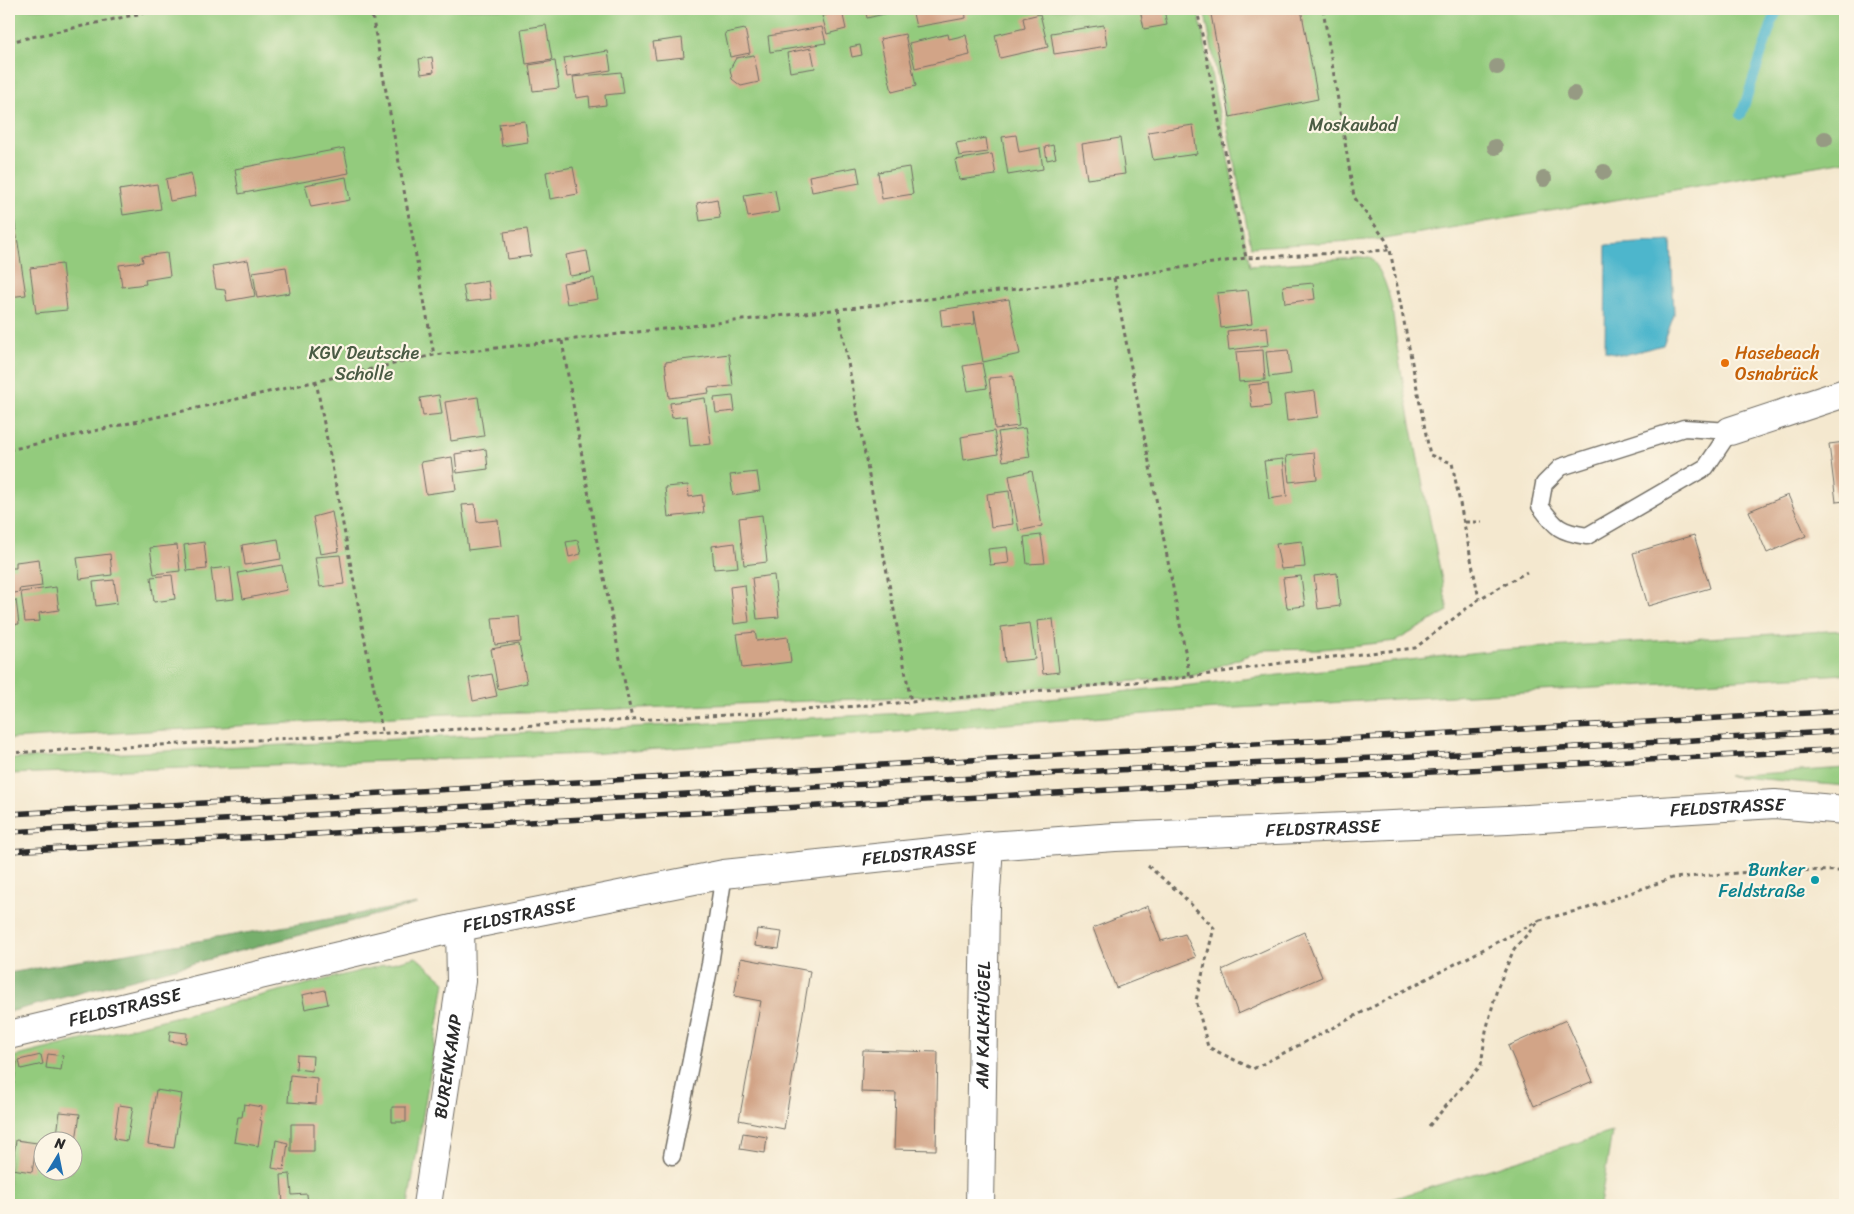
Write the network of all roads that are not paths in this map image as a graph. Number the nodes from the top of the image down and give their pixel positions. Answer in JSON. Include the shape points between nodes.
{"nodes":[{"id":1,"x":1845,"y":393,"type":"edge"},
{"id":2,"x":1730,"y":431,"type":"junction"},
{"id":3,"x":1845,"y":810,"type":"edge"},
{"id":4,"x":989,"y":846,"type":"junction"},
{"id":5,"x":724,"y":874,"type":"junction"},
{"id":6,"x":460,"y":927,"type":"junction"},
{"id":7,"x":9,"y":1036,"type":"edge"},
{"id":8,"x":672,"y":1156,"type":"dead end"},
{"id":9,"x":427,"y":1205,"type":"edge"},
{"id":10,"x":980,"y":1205,"type":"edge"}],
"edges":[{"from":1,"to":2,"type":"street"},
{"from":2,"to":2,"type":"lane","via":[[1684,428],[1561,467],[1544,484],[1540,506],[1565,532],[1587,536],[1706,467]]},
{"from":3,"to":4,"type":"street","name":"FELDSTRASSE","via":[[1775,804]]},
{"from":4,"to":5,"type":"street","name":"FELDSTRASSE"},
{"from":4,"to":10,"type":"street","name":"AM KALKHÜGEL"},
{"from":5,"to":6,"type":"street","name":"FELDSTRASSE"},
{"from":5,"to":8,"type":"lane","via":[[710,964]]},
{"from":6,"to":7,"type":"street","name":"FELDSTRASSE"},
{"from":6,"to":9,"type":"street","name":"BURENKAMP","via":[[461,981]]}]}
